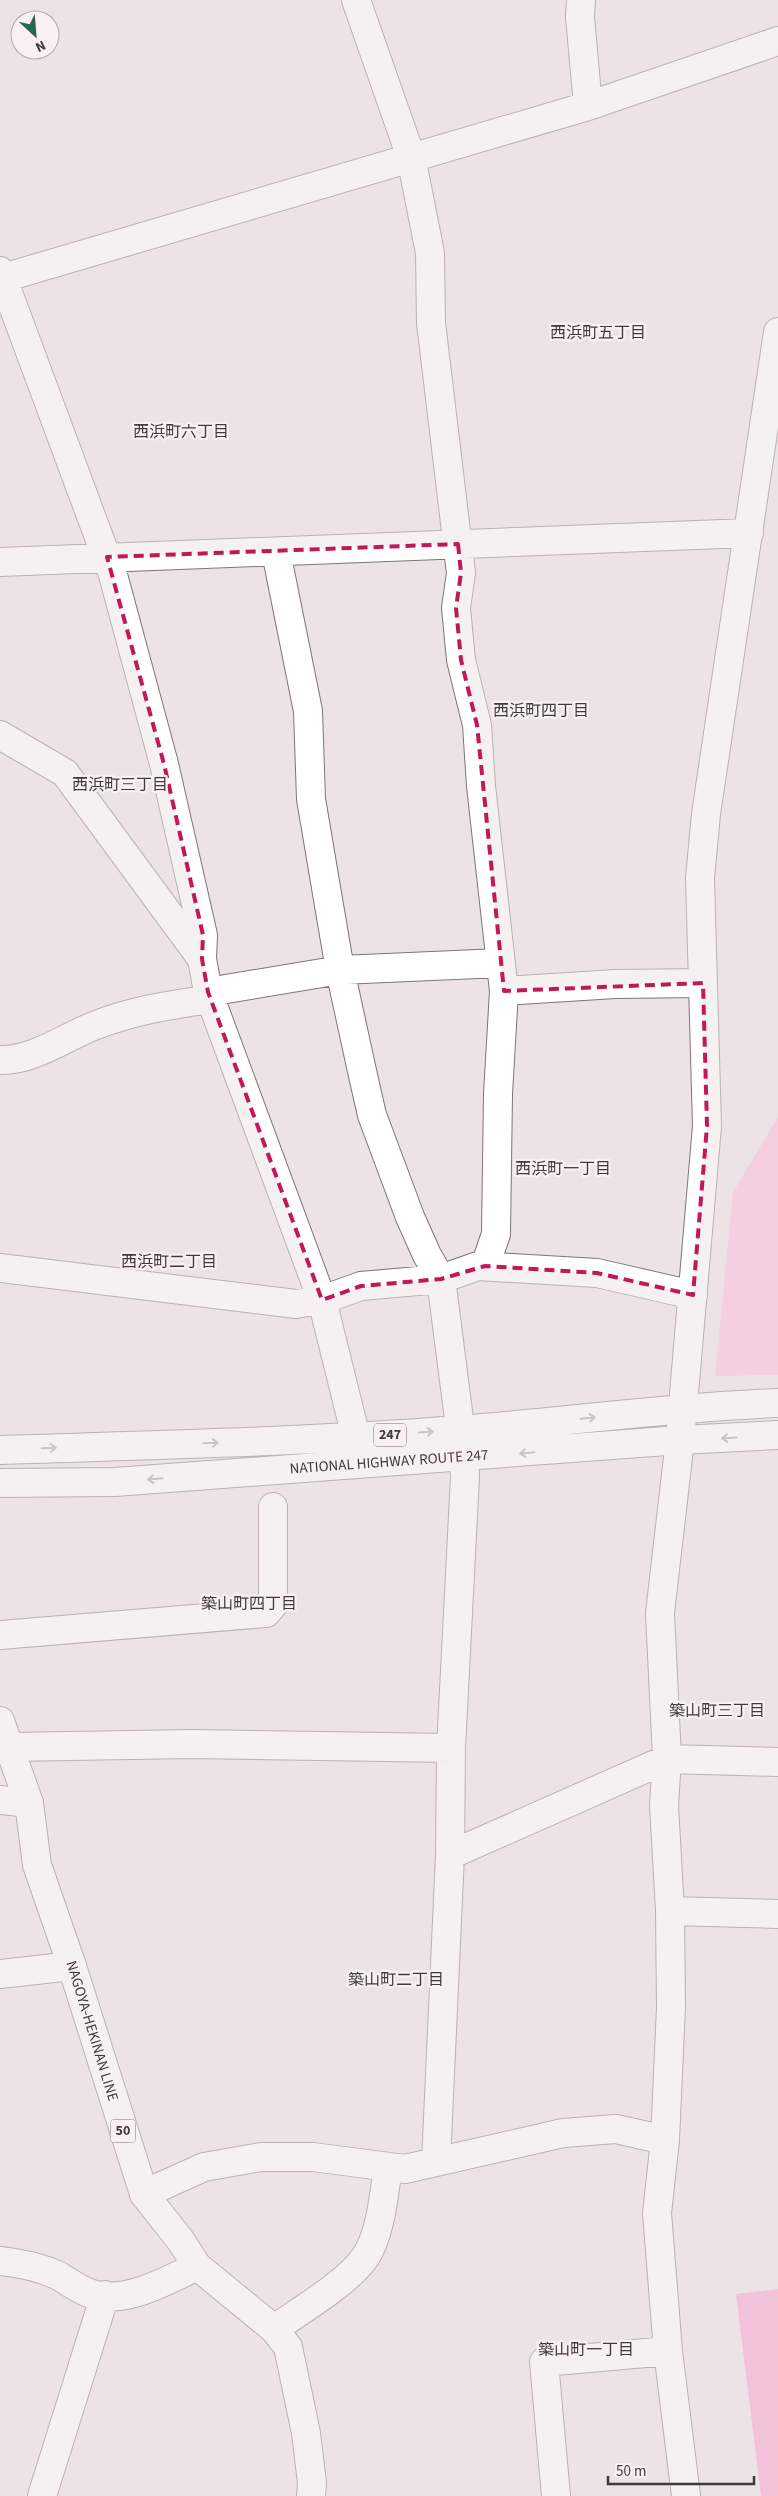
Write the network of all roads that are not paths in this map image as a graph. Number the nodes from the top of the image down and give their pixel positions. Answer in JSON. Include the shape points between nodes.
{"nodes":[{"id":1,"x":356,"y":0,"type":"edge"},
{"id":2,"x":581,"y":0,"type":"edge"},
{"id":3,"x":778,"y":41,"type":"edge"},
{"id":4,"x":588,"y":106,"type":"junction"},
{"id":5,"x":411,"y":158,"type":"junction"},
{"id":6,"x":1,"y":274,"type":"edge"},
{"id":7,"x":778,"y":332,"type":"edge"},
{"id":8,"x":749,"y":533,"type":"junction"},
{"id":9,"x":458,"y":544,"type":"junction"},
{"id":10,"x":276,"y":552,"type":"junction"},
{"id":11,"x":107,"y":557,"type":"junction"},
{"id":12,"x":0,"y":562,"type":"edge"},
{"id":13,"x":0,"y":735,"type":"edge"},
{"id":14,"x":202,"y":959,"type":"junction"},
{"id":15,"x":501,"y":963,"type":"junction"},
{"id":16,"x":340,"y":970,"type":"junction"},
{"id":17,"x":703,"y":983,"type":"junction"},
{"id":18,"x":504,"y":991,"type":"junction"},
{"id":19,"x":210,"y":995,"type":"junction"},
{"id":20,"x":0,"y":1060,"type":"edge"},
{"id":21,"x":486,"y":1266,"type":"junction"},
{"id":22,"x":0,"y":1268,"type":"edge"},
{"id":23,"x":441,"y":1279,"type":"junction"},
{"id":24,"x":693,"y":1295,"type":"junction"},
{"id":25,"x":322,"y":1300,"type":"junction"},
{"id":26,"x":778,"y":1403,"type":"edge"},
{"id":27,"x":682,"y":1409,"type":"junction"},
{"id":28,"x":460,"y":1430,"type":"junction"},
{"id":29,"x":778,"y":1435,"type":"edge"},
{"id":30,"x":356,"y":1437,"type":"junction"},
{"id":31,"x":680,"y":1440,"type":"junction"},
{"id":32,"x":0,"y":1450,"type":"edge"},
{"id":33,"x":464,"y":1458,"type":"junction"},
{"id":34,"x":0,"y":1483,"type":"edge"},
{"id":35,"x":273,"y":1507,"type":"dead end"},
{"id":36,"x":0,"y":1635,"type":"edge"},
{"id":37,"x":0,"y":1721,"type":"edge"},
{"id":38,"x":9,"y":1747,"type":"junction"},
{"id":39,"x":451,"y":1748,"type":"junction"},
{"id":40,"x":667,"y":1759,"type":"junction"},
{"id":41,"x":778,"y":1762,"type":"edge"},
{"id":42,"x":0,"y":1800,"type":"edge"},
{"id":43,"x":29,"y":1803,"type":"junction"},
{"id":44,"x":450,"y":1855,"type":"junction"},
{"id":45,"x":670,"y":1911,"type":"junction"},
{"id":46,"x":778,"y":1914,"type":"edge"},
{"id":47,"x":72,"y":1966,"type":"junction"},
{"id":48,"x":0,"y":1974,"type":"edge"},
{"id":49,"x":665,"y":2140,"type":"junction"},
{"id":50,"x":436,"y":2162,"type":"junction"},
{"id":51,"x":388,"y":2167,"type":"junction"},
{"id":52,"x":144,"y":2194,"type":"junction"},
{"id":53,"x":0,"y":2261,"type":"edge"},
{"id":54,"x":197,"y":2266,"type":"junction"},
{"id":55,"x":105,"y":2295,"type":"junction"},
{"id":56,"x":274,"y":2329,"type":"junction"},
{"id":57,"x":668,"y":2351,"type":"junction"},
{"id":58,"x":42,"y":2496,"type":"edge"},
{"id":59,"x":311,"y":2496,"type":"edge"},
{"id":60,"x":556,"y":2496,"type":"edge"},
{"id":61,"x":686,"y":2496,"type":"edge"}],
"edges":[{"from":1,"to":5,"type":"main road"},
{"from":2,"to":4,"type":"main road"},
{"from":3,"to":4,"type":"main road"},
{"from":4,"to":5,"type":"main road"},
{"from":5,"to":6,"type":"main road"},
{"from":5,"to":9,"type":"main road","via":[[430,253],[431,323]]},
{"from":6,"to":11,"type":"main road"},
{"from":7,"to":8,"type":"main road"},
{"from":8,"to":9,"type":"main road"},
{"from":8,"to":17,"type":"main road","via":[[706,814],[700,878]]},
{"from":9,"to":10,"type":"main road"},
{"from":9,"to":15,"type":"main road","via":[[462,573],[456,608],[461,660],[477,725]]},
{"from":10,"to":11,"type":"main road"},
{"from":10,"to":16,"type":"main road","via":[[308,711],[311,798]]},
{"from":11,"to":12,"type":"main road"},
{"from":11,"to":14,"type":"main road","via":[[164,764],[203,935]]},
{"from":13,"to":14,"type":"main road","via":[[65,773]]},
{"from":14,"to":19,"type":"main road"},
{"from":15,"to":16,"type":"main road"},
{"from":15,"to":18,"type":"main road"},
{"from":16,"to":19,"type":"main road"},
{"from":16,"to":23,"type":"main road","via":[[372,1114],[410,1217]]},
{"from":17,"to":18,"type":"main road","via":[[615,984]]},
{"from":17,"to":24,"type":"main road","via":[[707,1126]]},
{"from":18,"to":21,"type":"main road","via":[[498,1094],[496,1234]]},
{"from":19,"to":20,"type":"main road","via":[[147,1008],[16,1060]]},
{"from":19,"to":25,"type":"main road"},
{"from":21,"to":23,"type":"main road"},
{"from":21,"to":24,"type":"main road","via":[[597,1273]]},
{"from":22,"to":25,"type":"main road","via":[[296,1304]]},
{"from":23,"to":25,"type":"main road","via":[[361,1286]]},
{"from":23,"to":28,"type":"main road"},
{"from":24,"to":27,"type":"main road"},
{"from":25,"to":30,"type":"main road"},
{"from":26,"to":27,"type":"main road","name":"NATIONAL HIGHWAY ROUTE 247","number":"247"},
{"from":28,"to":27,"type":"main road","name":"NATIONAL HIGHWAY ROUTE 247","number":"247","one_way":true},
{"from":27,"to":31,"type":"main road"},
{"from":30,"to":28,"type":"main road","name":"NATIONAL HIGHWAY ROUTE 247","number":"247","one_way":true},
{"from":28,"to":33,"type":"main road"},
{"from":29,"to":31,"type":"main road","name":"NATIONAL HIGHWAY ROUTE 247","number":"247","one_way":true},
{"from":32,"to":30,"type":"main road","name":"NATIONAL HIGHWAY ROUTE 247","number":"247","one_way":true},
{"from":31,"to":33,"type":"main road","name":"NATIONAL HIGHWAY ROUTE 247","number":"247","one_way":true},
{"from":31,"to":40,"type":"main road","via":[[660,1613]]},
{"from":33,"to":34,"type":"main road","name":"NATIONAL HIGHWAY ROUTE 247","number":"247","one_way":true,"via":[[115,1482]]},
{"from":33,"to":39,"type":"main road"},
{"from":35,"to":36,"type":"main road","via":[[272,1606],[266,1613]]},
{"from":37,"to":38,"type":"main road","name":"NAGOYA-HEKINAN LINE","number":"50"},
{"from":38,"to":39,"type":"main road","via":[[192,1744]]},
{"from":38,"to":43,"type":"main road","name":"NAGOYA-HEKINAN LINE","number":"50"},
{"from":39,"to":44,"type":"main road"},
{"from":40,"to":41,"type":"main road"},
{"from":40,"to":44,"type":"main road"},
{"from":40,"to":45,"type":"main road","via":[[664,1805]]},
{"from":42,"to":43,"type":"main road"},
{"from":43,"to":47,"type":"main road","name":"NAGOYA-HEKINAN LINE","number":"50","via":[[37,1865]]},
{"from":44,"to":50,"type":"main road"},
{"from":45,"to":46,"type":"main road"},
{"from":45,"to":49,"type":"main road","via":[[671,2007]]},
{"from":47,"to":48,"type":"main road"},
{"from":47,"to":52,"type":"main road","name":"NAGOYA-HEKINAN LINE","number":"50"},
{"from":49,"to":50,"type":"main road","via":[[616,2129],[563,2133]]},
{"from":49,"to":57,"type":"main road","via":[[657,2213]]},
{"from":50,"to":51,"type":"main road","via":[[405,2169]]},
{"from":51,"to":52,"type":"main road","via":[[313,2157],[261,2157],[204,2167]]},
{"from":51,"to":56,"type":"main road","via":[[379,2220],[367,2254],[353,2272]]},
{"from":52,"to":54,"type":"main road","name":"NAGOYA-HEKINAN LINE","number":"50"},
{"from":53,"to":55,"type":"main road","via":[[20,2262],[57,2275],[90,2294]]},
{"from":54,"to":55,"type":"main road","via":[[149,2289],[122,2296]]},
{"from":54,"to":56,"type":"main road","name":"NAGOYA-HEKINAN LINE","number":"50"},
{"from":55,"to":58,"type":"main road"},
{"from":56,"to":59,"type":"main road","name":"NAGOYA-HEKINAN LINE","number":"50","via":[[288,2347],[299,2395],[312,2483]]},
{"from":57,"to":60,"type":"main road","via":[[544,2362]]},
{"from":57,"to":61,"type":"main road"}]}
